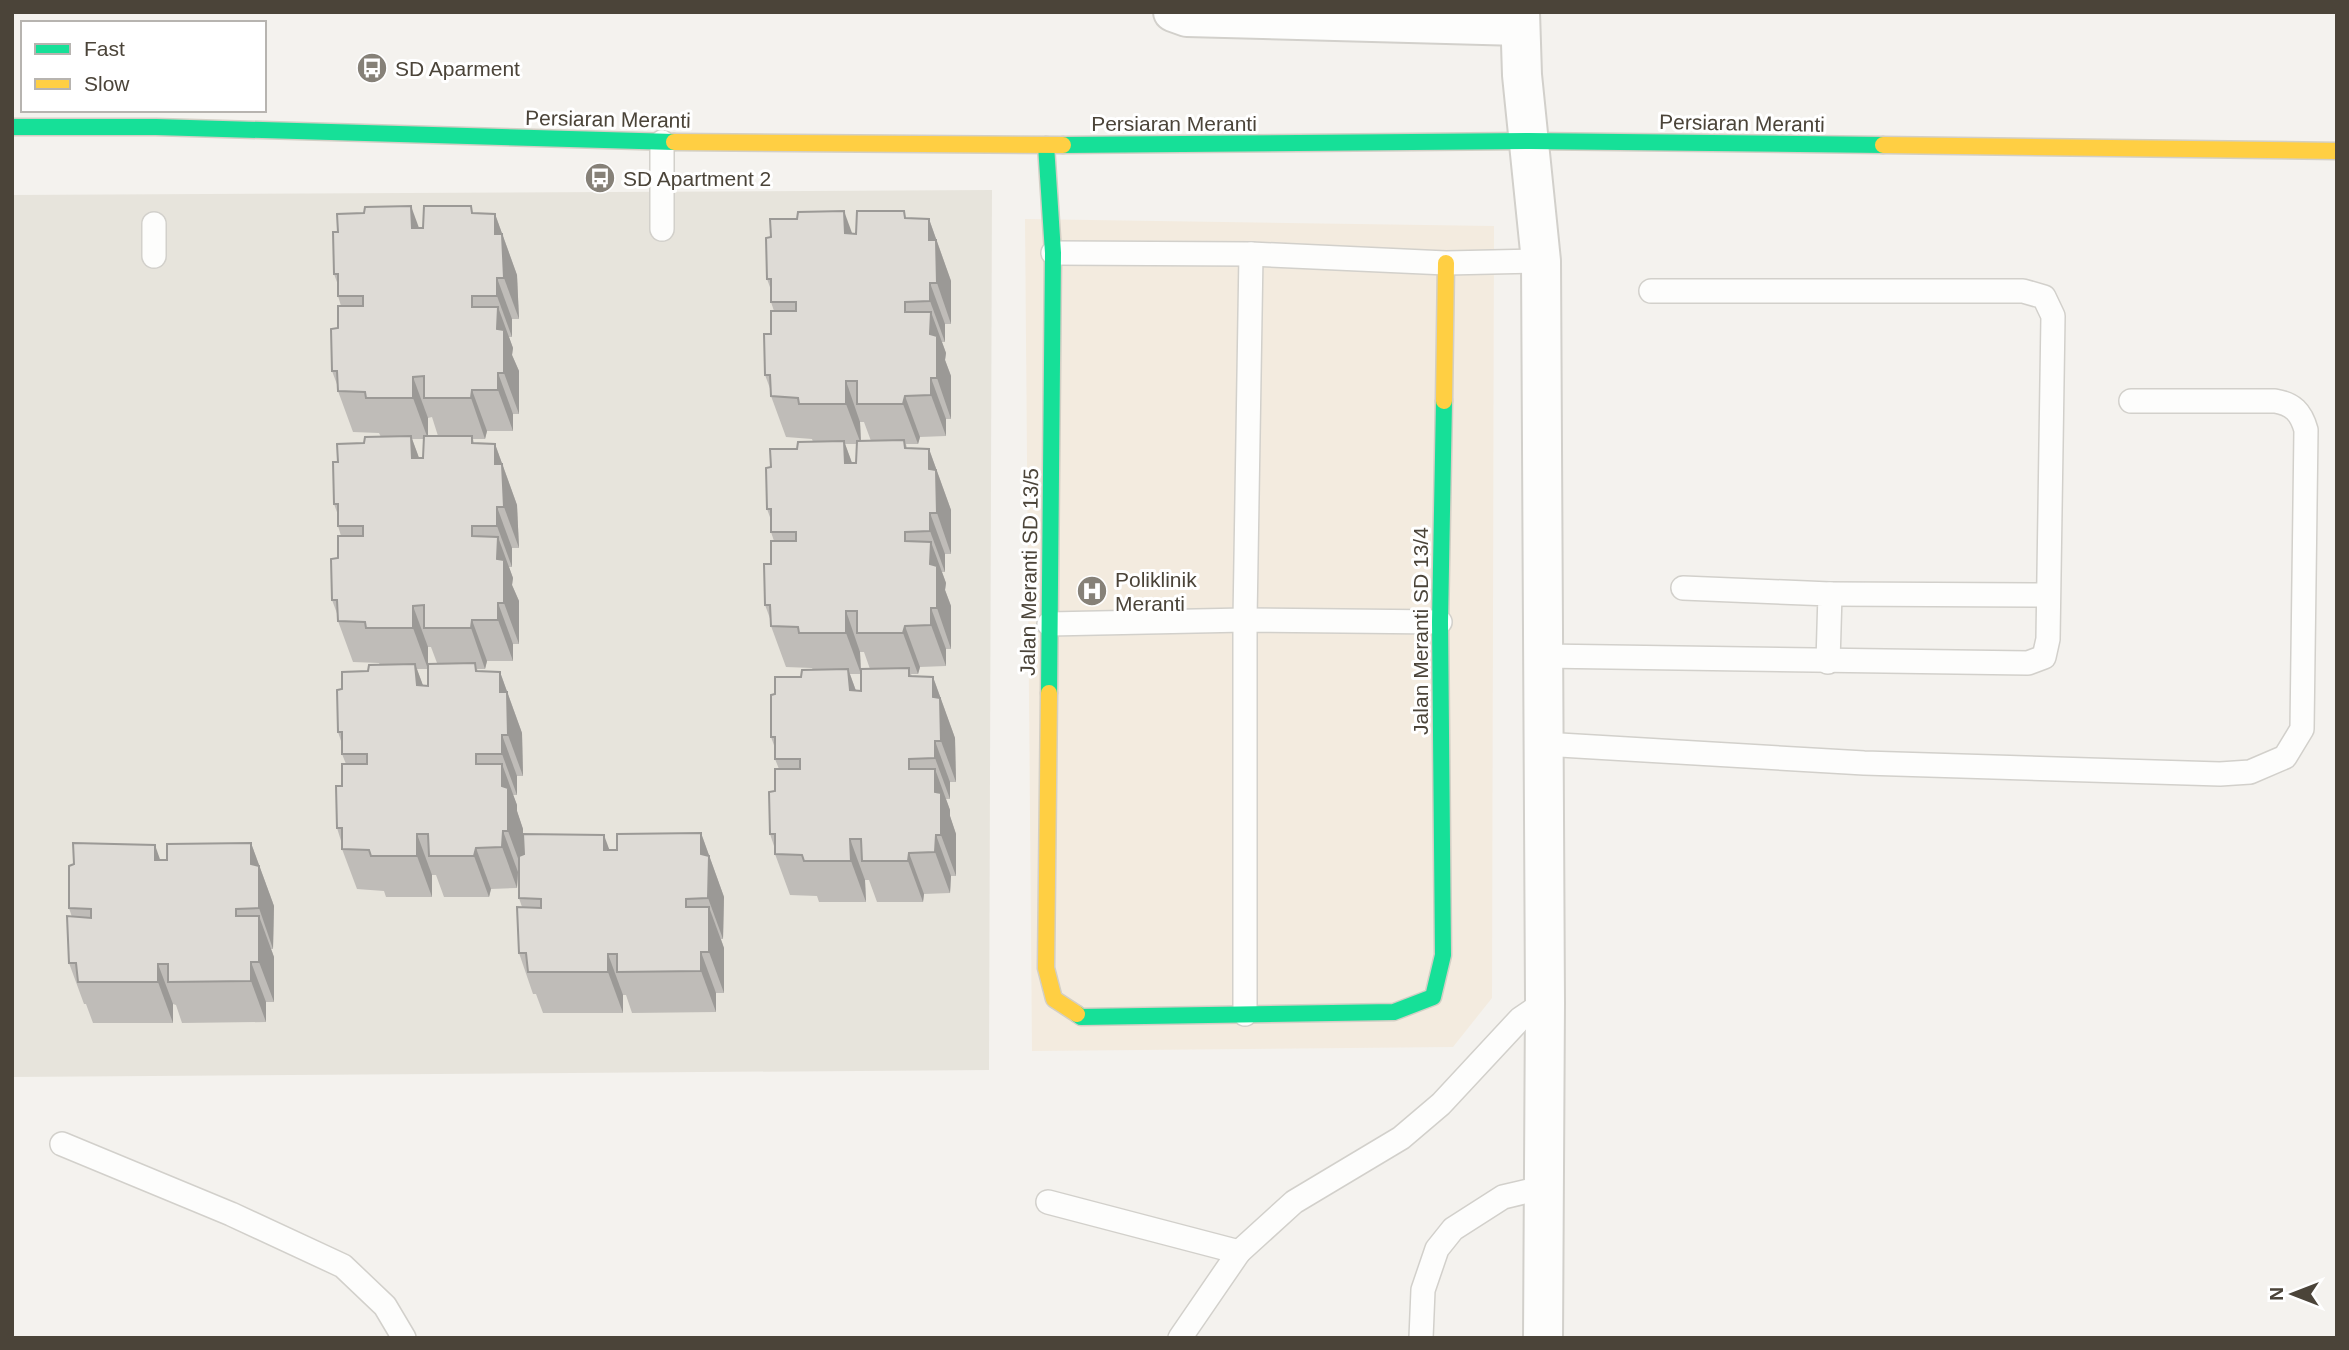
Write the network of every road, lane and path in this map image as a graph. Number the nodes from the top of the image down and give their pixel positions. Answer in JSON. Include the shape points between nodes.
{"nodes":[{"id":1,"x":1173,"y":12,"type":"edge"},
{"id":2,"x":1520,"y":19,"type":"edge"},
{"id":3,"x":12,"y":127,"type":"edge"},
{"id":4,"x":1529,"y":141,"type":"junction"},
{"id":5,"x":662,"y":142,"type":"junction"},
{"id":6,"x":1046,"y":145,"type":"junction"},
{"id":7,"x":2337,"y":151,"type":"edge"},
{"id":8,"x":155,"y":223,"type":"dead end"},
{"id":9,"x":662,"y":229,"type":"dead end"},
{"id":10,"x":1053,"y":253,"type":"junction"},
{"id":11,"x":1251,"y":254,"type":"junction"},
{"id":12,"x":155,"y":256,"type":"dead end"},
{"id":13,"x":1541,"y":261,"type":"junction"},
{"id":14,"x":1446,"y":263,"type":"junction"},
{"id":15,"x":1651,"y":291,"type":"dead end"},
{"id":16,"x":2131,"y":401,"type":"dead end"},
{"id":17,"x":1684,"y":587,"type":"dead end"},
{"id":18,"x":1830,"y":594,"type":"junction"},
{"id":19,"x":2048,"y":595,"type":"junction"},
{"id":20,"x":1245,"y":620,"type":"junction"},
{"id":21,"x":1440,"y":622,"type":"junction"},
{"id":22,"x":1049,"y":624,"type":"junction"},
{"id":23,"x":1543,"y":656,"type":"junction"},
{"id":24,"x":1828,"y":662,"type":"junction"},
{"id":25,"x":1543,"y":744,"type":"junction"},
{"id":26,"x":1545,"y":1002,"type":"junction"},
{"id":27,"x":1245,"y":1014,"type":"junction"},
{"id":28,"x":62,"y":1144,"type":"dead end"},
{"id":29,"x":1545,"y":1187,"type":"junction"},
{"id":30,"x":1048,"y":1202,"type":"dead end"},
{"id":31,"x":1240,"y":1252,"type":"junction"},
{"id":32,"x":404,"y":1338,"type":"edge"},
{"id":33,"x":1180,"y":1338,"type":"edge"},
{"id":34,"x":1421,"y":1338,"type":"edge"},
{"id":35,"x":1543,"y":1338,"type":"edge"}],
"edges":[{"from":1,"to":2,"type":"street","via":[[1188,17]]},
{"from":2,"to":4,"type":"street"},
{"from":3,"to":5,"type":"street","name":"Persiaran Meranti"},
{"from":4,"to":6,"type":"street","name":"Persiaran Meranti"},
{"from":4,"to":7,"type":"street","name":"Persiaran Meranti"},
{"from":4,"to":13,"type":"street"},
{"from":5,"to":6,"type":"street","name":"Persiaran Meranti"},
{"from":5,"to":9,"type":"lane"},
{"from":6,"to":10,"type":"street","name":"Jalan Meranti SD 13/5"},
{"from":8,"to":12,"type":"lane"},
{"from":10,"to":11,"type":"lane"},
{"from":10,"to":22,"type":"street","name":"Jalan Meranti SD 13/5"},
{"from":11,"to":14,"type":"lane"},
{"from":11,"to":20,"type":"lane"},
{"from":13,"to":14,"type":"lane"},
{"from":13,"to":23,"type":"street"},
{"from":14,"to":21,"type":"street","name":"Jalan Meranti SD 13/4"},
{"from":15,"to":19,"type":"lane","via":[[2023,291],[2044,297],[2053,316]]},
{"from":16,"to":25,"type":"lane","via":[[2275,401],[2297,409],[2303,419],[2302,729],[2286,757],[2250,772],[2220,774],[1864,763]]},
{"from":17,"to":18,"type":"lane"},
{"from":18,"to":19,"type":"lane"},
{"from":18,"to":24,"type":"lane"},
{"from":19,"to":24,"type":"lane","via":[[2044,657],[2028,663]]},
{"from":20,"to":21,"type":"lane"},
{"from":20,"to":22,"type":"lane"},
{"from":20,"to":27,"type":"lane"},
{"from":21,"to":27,"type":"street","name":"Jalan Meranti SD 13/4","via":[[1443,955],[1433,997],[1394,1012]]},
{"from":22,"to":27,"type":"street","name":"Jalan Meranti SD 13/5","via":[[1046,968],[1054,999],[1081,1017]]},
{"from":23,"to":24,"type":"lane"},
{"from":23,"to":25,"type":"street"},
{"from":25,"to":26,"type":"street"},
{"from":26,"to":29,"type":"street"},
{"from":26,"to":31,"type":"lane","via":[[1520,1019],[1441,1104],[1401,1138],[1294,1202]]},
{"from":28,"to":32,"type":"lane","via":[[231,1213],[343,1266],[385,1306]]},
{"from":29,"to":34,"type":"lane","via":[[1503,1196],[1453,1229],[1437,1250],[1423,1290]]},
{"from":29,"to":35,"type":"street"},
{"from":30,"to":31,"type":"lane"},
{"from":31,"to":33,"type":"lane"}]}
